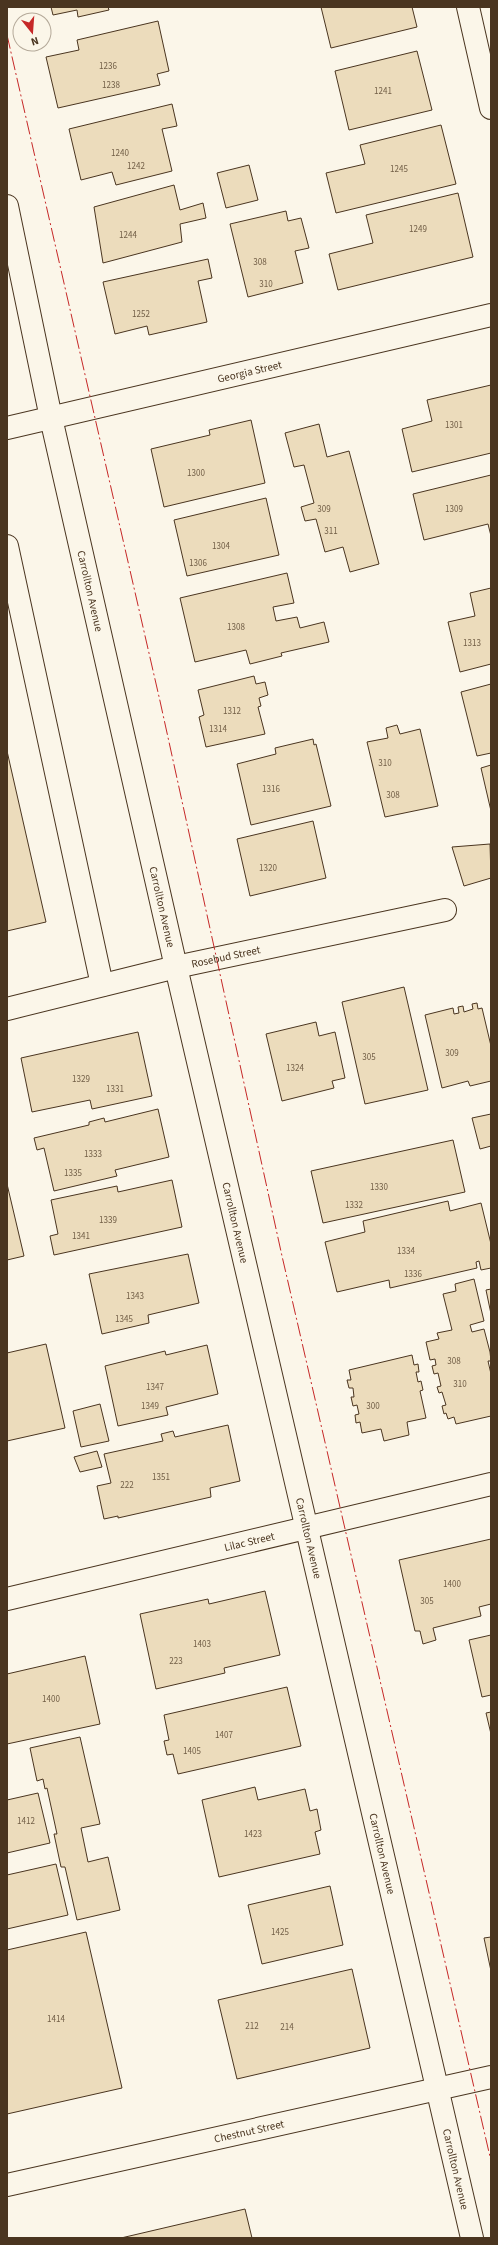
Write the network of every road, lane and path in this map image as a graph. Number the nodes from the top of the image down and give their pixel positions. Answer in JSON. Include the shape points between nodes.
{"nodes":[{"id":1,"x":468,"y":7,"type":"edge"},
{"id":2,"x":491,"y":108,"type":"edge"},
{"id":3,"x":7,"y":206,"type":"edge"},
{"id":4,"x":491,"y":315,"type":"edge"},
{"id":5,"x":51,"y":418,"type":"junction"},
{"id":6,"x":7,"y":428,"type":"edge"},
{"id":7,"x":7,"y":546,"type":"edge"},
{"id":8,"x":445,"y":910,"type":"dead end"},
{"id":9,"x":176,"y":967,"type":"junction"},
{"id":10,"x":102,"y":985,"type":"junction"},
{"id":11,"x":7,"y":1009,"type":"edge"},
{"id":12,"x":491,"y":1484,"type":"edge"},
{"id":13,"x":308,"y":1526,"type":"junction"},
{"id":14,"x":7,"y":1599,"type":"edge"},
{"id":15,"x":491,"y":2077,"type":"edge"},
{"id":16,"x":437,"y":2090,"type":"junction"},
{"id":17,"x":7,"y":2185,"type":"edge"},
{"id":18,"x":472,"y":2238,"type":"edge"}],
"edges":[{"from":1,"to":2,"type":"street"},
{"from":3,"to":5,"type":"street","name":"Carrollton Avenue"},
{"from":4,"to":5,"type":"street","name":"Georgia Street"},
{"from":5,"to":6,"type":"street","name":"Georgia Street"},
{"from":5,"to":9,"type":"street","name":"Carrollton Avenue"},
{"from":7,"to":10,"type":"street"},
{"from":8,"to":9,"type":"street","name":"Rosebud Street"},
{"from":9,"to":10,"type":"street","name":"Rosebud Street"},
{"from":9,"to":13,"type":"street","name":"Carrollton Avenue"},
{"from":10,"to":11,"type":"street","name":"Rosebud Street"},
{"from":12,"to":13,"type":"street","name":"Lilac Street"},
{"from":13,"to":14,"type":"street","name":"Lilac Street"},
{"from":13,"to":16,"type":"street","name":"Carrollton Avenue"},
{"from":15,"to":16,"type":"street","name":"Chestnut Street"},
{"from":16,"to":17,"type":"street","name":"Chestnut Street"},
{"from":16,"to":18,"type":"street","name":"Carrollton Avenue"}]}
